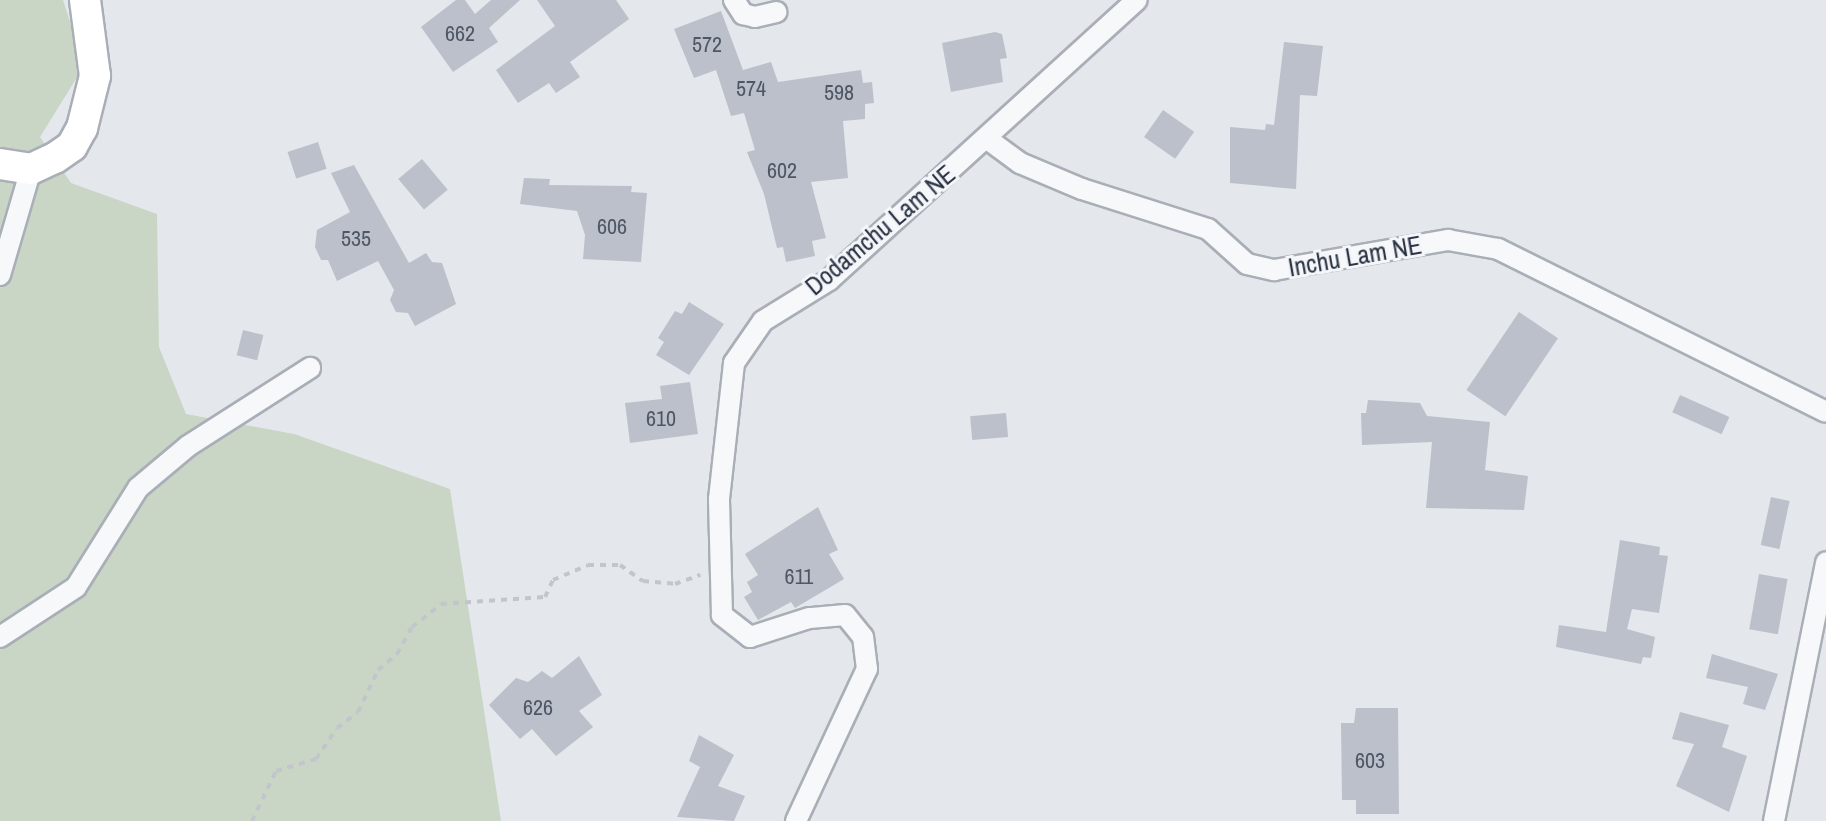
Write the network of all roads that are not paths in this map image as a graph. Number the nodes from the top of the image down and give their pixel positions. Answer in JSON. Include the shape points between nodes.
{"nodes":[{"id":1,"x":85,"y":0,"type":"edge"},
{"id":2,"x":734,"y":0,"type":"edge"},
{"id":3,"x":1137,"y":0,"type":"edge"},
{"id":4,"x":776,"y":12,"type":"dead end"},
{"id":5,"x":986,"y":138,"type":"junction"},
{"id":6,"x":0,"y":164,"type":"edge"},
{"id":7,"x":31,"y":169,"type":"junction"},
{"id":8,"x":0,"y":275,"type":"edge"},
{"id":9,"x":310,"y":368,"type":"dead end"},
{"id":10,"x":1826,"y":412,"type":"edge"},
{"id":11,"x":1826,"y":562,"type":"edge"},
{"id":12,"x":0,"y":637,"type":"edge"},
{"id":13,"x":796,"y":821,"type":"edge"},
{"id":14,"x":1774,"y":821,"type":"edge"}],
"edges":[{"from":1,"to":7,"type":"main road","via":[[95,76],[82,128],[72,146]]},
{"from":2,"to":4,"type":"street","via":[[743,14]]},
{"from":3,"to":5,"type":"street"},
{"from":5,"to":10,"type":"street","name":"Inchu Lam NE","via":[[1020,163],[1082,189],[1208,229],[1247,264],[1274,270],[1448,240],[1498,249]]},
{"from":5,"to":13,"type":"street","name":"Dodamchu Lam NE","via":[[829,280],[763,321],[734,363],[719,499],[722,615],[750,637],[809,618],[845,615],[863,637],[867,669]]},
{"from":6,"to":7,"type":"main road"},
{"from":7,"to":8,"type":"street"},
{"from":9,"to":12,"type":"street","via":[[188,446],[138,488],[76,587]]},
{"from":11,"to":14,"type":"street"}]}
